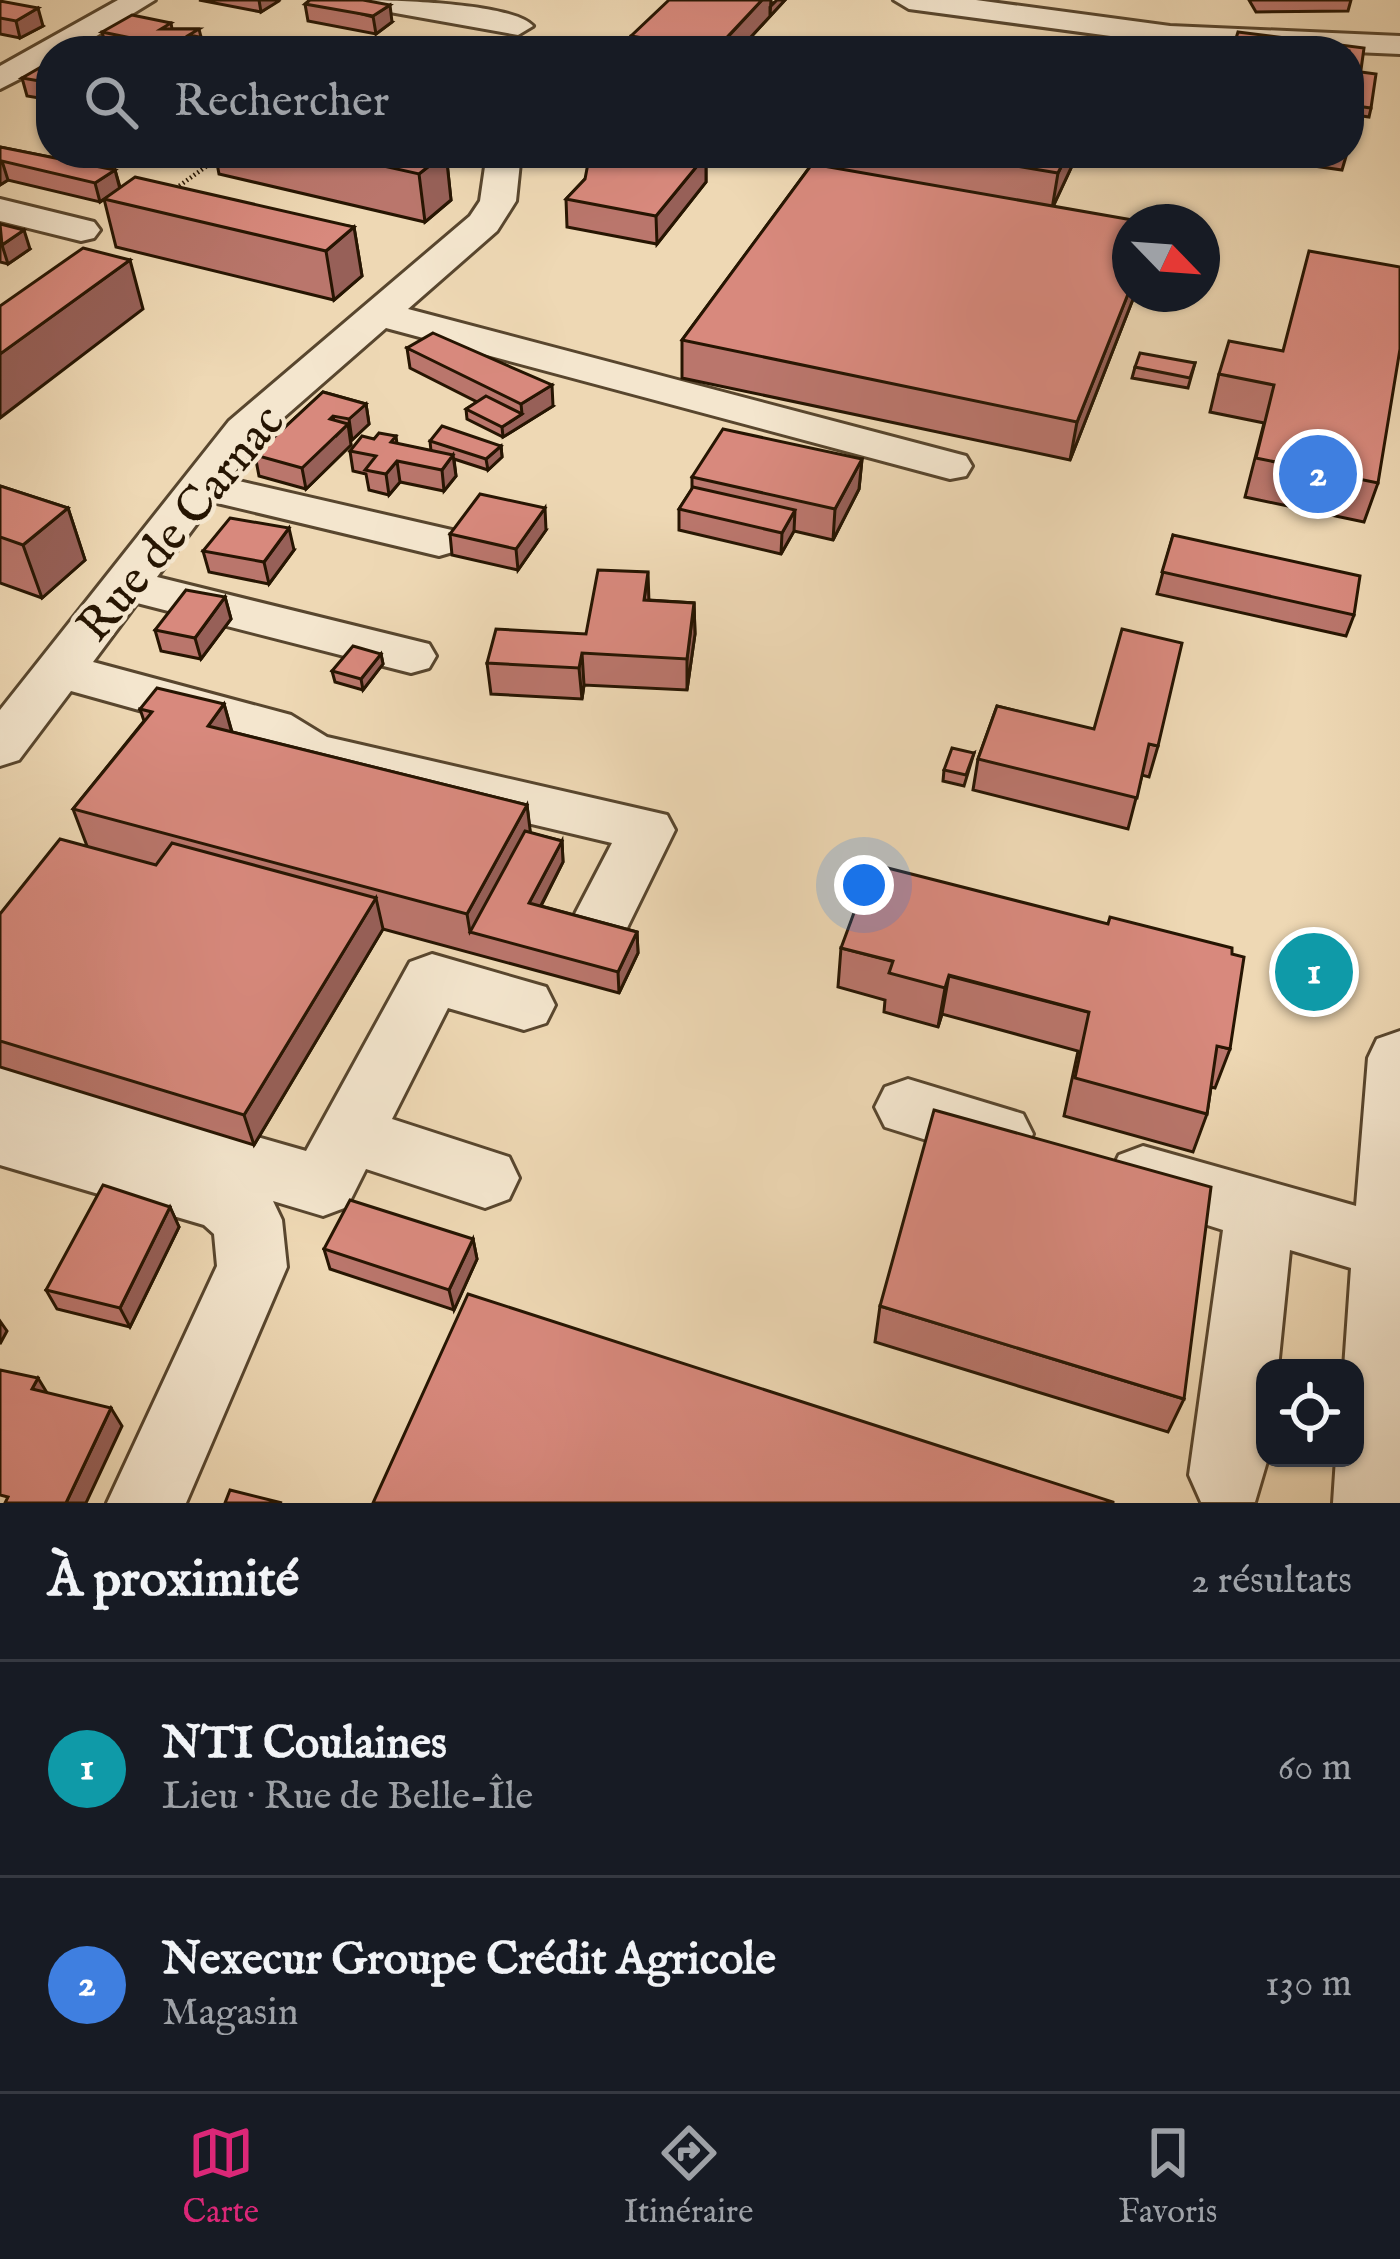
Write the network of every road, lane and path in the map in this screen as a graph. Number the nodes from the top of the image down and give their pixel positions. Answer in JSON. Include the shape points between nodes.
{"nodes":[{"id":1,"x":140,"y":0,"type":"edge"},
{"id":2,"x":373,"y":0,"type":"edge"},
{"id":3,"x":909,"y":0,"type":"edge"},
{"id":4,"x":518,"y":26,"type":"edge"},
{"id":5,"x":81,"y":36,"type":"edge"},
{"id":6,"x":1184,"y":36,"type":"edge"},
{"id":7,"x":1364,"y":45,"type":"edge"},
{"id":8,"x":1400,"y":45,"type":"edge"},
{"id":9,"x":0,"y":50,"type":"edge"},
{"id":10,"x":36,"y":57,"type":"edge"},
{"id":11,"x":36,"y":63,"type":"edge"},
{"id":12,"x":0,"y":79,"type":"edge"},
{"id":13,"x":502,"y":168,"type":"edge"},
{"id":14,"x":0,"y":210,"type":"edge"},
{"id":15,"x":81,"y":230,"type":"dead end"},
{"id":16,"x":380,"y":314,"type":"junction"},
{"id":17,"x":950,"y":466,"type":"dead end"},
{"id":18,"x":198,"y":487,"type":"junction"},
{"id":19,"x":367,"y":506,"type":"dead end"},
{"id":20,"x":439,"y":541,"type":"dead end"},
{"id":21,"x":392,"y":553,"type":"dead end"},
{"id":22,"x":123,"y":584,"type":"junction"},
{"id":23,"x":411,"y":656,"type":"dead end"},
{"id":24,"x":58,"y":670,"type":"junction"},
{"id":25,"x":0,"y":747,"type":"edge"},
{"id":26,"x":605,"y":914,"type":"dead end"},
{"id":27,"x":524,"y":1005,"type":"dead end"},
{"id":28,"x":1400,"y":1058,"type":"edge"},
{"id":29,"x":0,"y":1091,"type":"edge"},
{"id":30,"x":908,"y":1107,"type":"dead end"},
{"id":31,"x":349,"y":1135,"type":"junction"},
{"id":32,"x":0,"y":1136,"type":"edge"},
{"id":33,"x":485,"y":1178,"type":"dead end"},
{"id":34,"x":1260,"y":1210,"type":"junction"},
{"id":35,"x":1388,"y":1246,"type":"junction"},
{"id":36,"x":1228,"y":1474,"type":"dead end"},
{"id":37,"x":1382,"y":1478,"type":"edge"},
{"id":38,"x":146,"y":1503,"type":"edge"}],
"edges":[{"from":1,"to":5,"type":"street"},
{"from":2,"to":4,"type":"street"},
{"from":3,"to":6,"type":"street"},
{"from":7,"to":8,"type":"street"},
{"from":9,"to":10,"type":"street"},
{"from":11,"to":12,"type":"street"},
{"from":13,"to":16,"type":"street","name":"Rue de Carnac","via":[[498,201],[484,223]]},
{"from":14,"to":15,"type":"street"},
{"from":16,"to":17,"type":"street"},
{"from":16,"to":18,"type":"street","name":"Rue de Carnac","via":[[244,430]]},
{"from":18,"to":19,"type":"street"},
{"from":18,"to":20,"type":"street"},
{"from":18,"to":21,"type":"street"},
{"from":18,"to":22,"type":"street","name":"Rue de Carnac"},
{"from":22,"to":23,"type":"street"},
{"from":22,"to":24,"type":"street","name":"Rue de Carnac"},
{"from":24,"to":25,"type":"street","name":"Rue de Carnac"},
{"from":24,"to":26,"type":"street","via":[[272,728],[311,752],[647,830]]},
{"from":27,"to":31,"type":"street","via":[[432,980]]},
{"from":28,"to":35,"type":"street"},
{"from":29,"to":31,"type":"street","via":[[323,1186]]},
{"from":30,"to":34,"type":"street"},
{"from":31,"to":33,"type":"street"},
{"from":32,"to":38,"type":"street","via":[[225,1201],[247,1220],[252,1267]]},
{"from":34,"to":35,"type":"street"},
{"from":34,"to":36,"type":"street"},
{"from":35,"to":37,"type":"street"}]}
